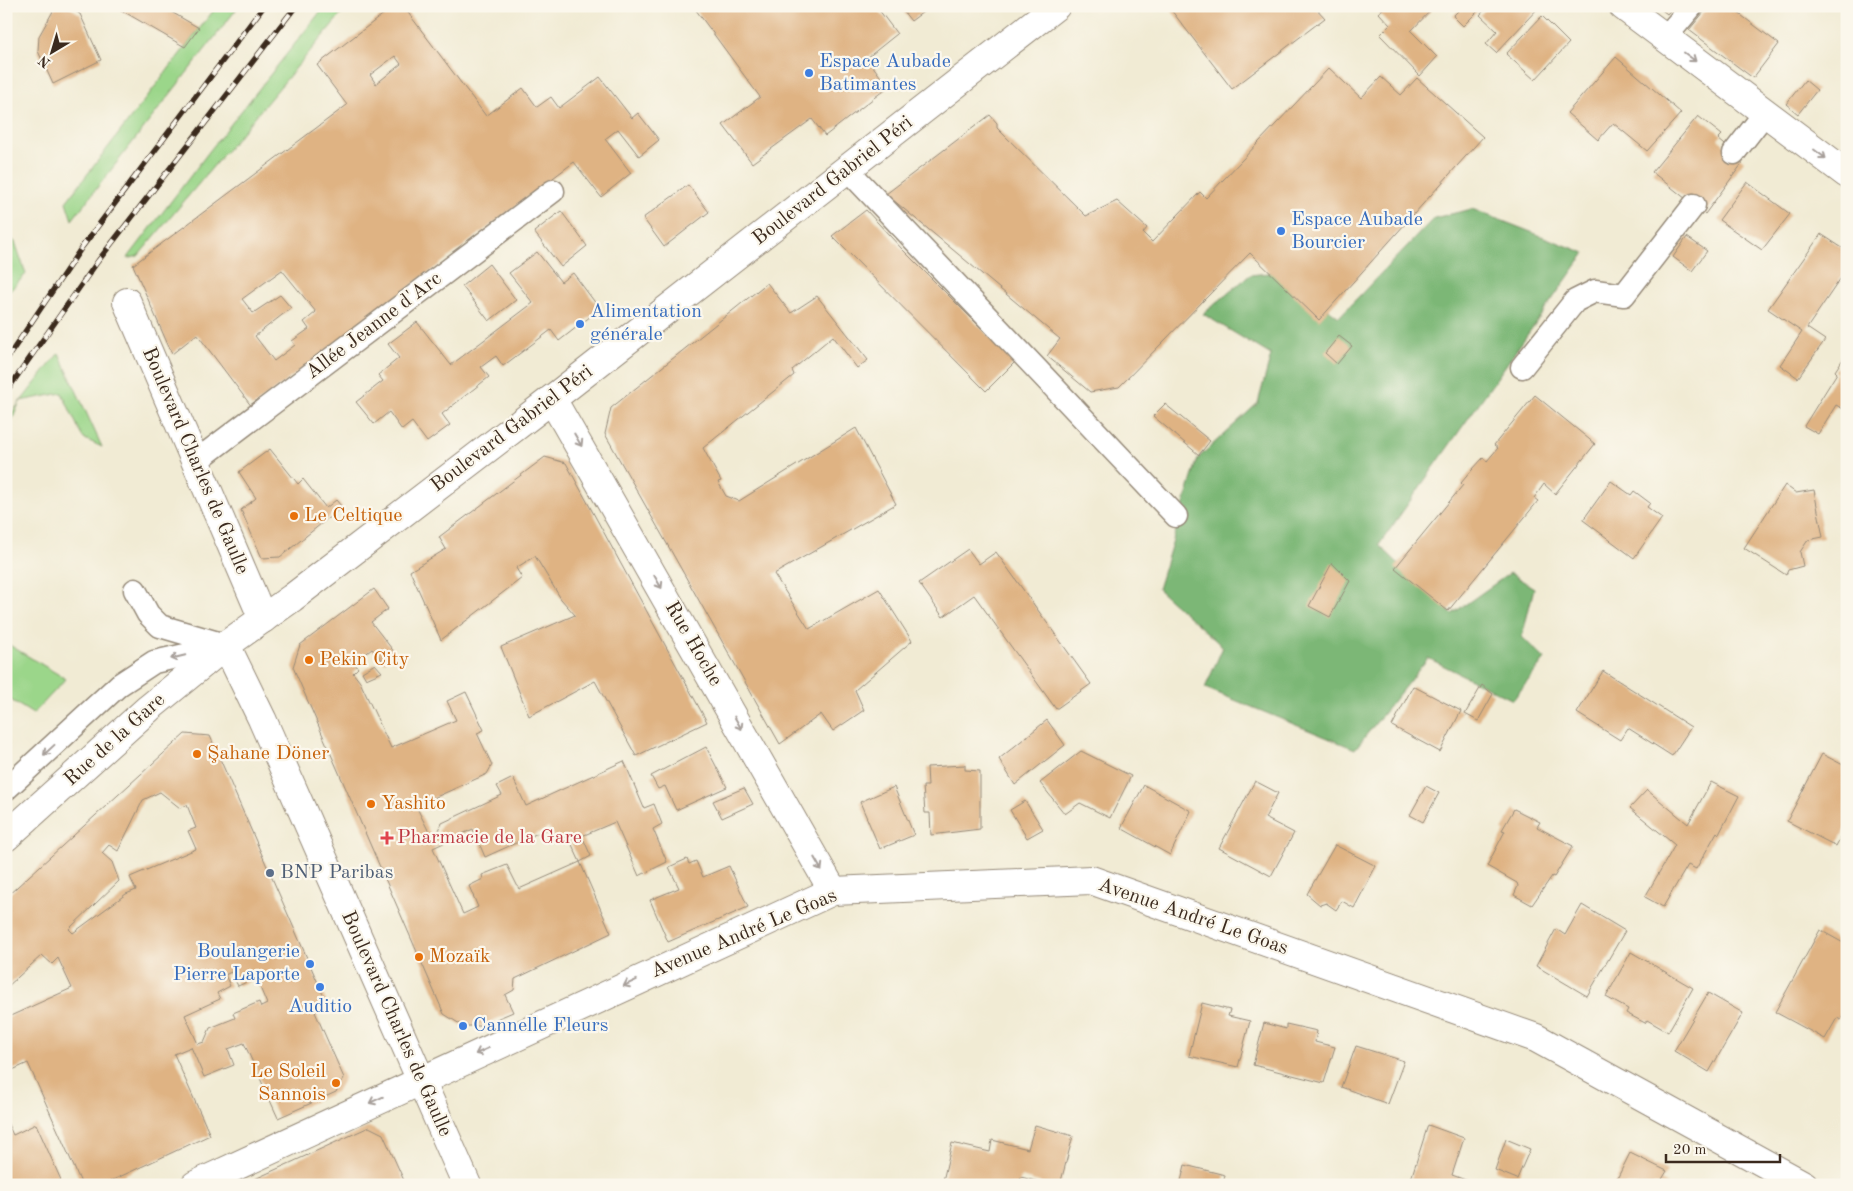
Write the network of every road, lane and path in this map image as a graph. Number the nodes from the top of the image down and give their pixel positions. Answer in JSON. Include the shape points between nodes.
{"nodes":[{"id":1,"x":1056,"y":6,"type":"edge"},
{"id":2,"x":1623,"y":6,"type":"edge"},
{"id":3,"x":1692,"y":6,"type":"edge"},
{"id":4,"x":1665,"y":38,"type":"junction"},
{"id":5,"x":1765,"y":113,"type":"junction"},
{"id":6,"x":1734,"y":153,"type":"dead end"},
{"id":7,"x":848,"y":170,"type":"junction"},
{"id":8,"x":1847,"y":174,"type":"edge"},
{"id":9,"x":554,"y":191,"type":"dead end"},
{"id":10,"x":1694,"y":205,"type":"dead end"},
{"id":11,"x":127,"y":302,"type":"dead end"},
{"id":12,"x":1522,"y":367,"type":"dead end"},
{"id":13,"x":552,"y":399,"type":"junction"},
{"id":14,"x":195,"y":462,"type":"junction"},
{"id":15,"x":1176,"y":516,"type":"dead end"},
{"id":16,"x":134,"y":590,"type":"dead end"},
{"id":17,"x":262,"y":619,"type":"junction"},
{"id":18,"x":226,"y":645,"type":"junction"},
{"id":19,"x":6,"y":789,"type":"edge"},
{"id":20,"x":6,"y":837,"type":"edge"},
{"id":21,"x":833,"y":891,"type":"junction"},
{"id":22,"x":420,"y":1080,"type":"junction"},
{"id":23,"x":195,"y":1185,"type":"edge"},
{"id":24,"x":467,"y":1185,"type":"edge"},
{"id":25,"x":1804,"y":1185,"type":"edge"}],
"edges":[{"from":1,"to":7,"type":"street","name":"Boulevard Gabriel Péri"},
{"from":2,"to":4,"type":"street"},
{"from":3,"to":4,"type":"lane"},
{"from":4,"to":5,"type":"street","one_way":true},
{"from":5,"to":6,"type":"lane"},
{"from":5,"to":8,"type":"street","one_way":true},
{"from":7,"to":13,"type":"street","name":"Boulevard Gabriel Péri"},
{"from":7,"to":15,"type":"lane"},
{"from":9,"to":14,"type":"lane","name":"Allée Jeanne d'Arc"},
{"from":10,"to":12,"type":"lane","via":[[1624,295],[1595,291],[1575,301]]},
{"from":11,"to":14,"type":"street","name":"Boulevard Charles de Gaulle"},
{"from":13,"to":17,"type":"street","name":"Boulevard Gabriel Péri"},
{"from":13,"to":21,"type":"street","name":"Rue Hoche","one_way":true},
{"from":14,"to":17,"type":"street","name":"Boulevard Charles de Gaulle"},
{"from":16,"to":18,"type":"lane","via":[[148,614],[160,626]]},
{"from":17,"to":18,"type":"street","name":"Boulevard Gabriel Péri"},
{"from":18,"to":19,"type":"lane","one_way":true,"via":[[154,662],[119,685]]},
{"from":18,"to":20,"type":"street","name":"Rue de la Gare","via":[[149,708]]},
{"from":18,"to":22,"type":"street","name":"Boulevard Charles de Gaulle"},
{"from":21,"to":22,"type":"street","name":"Avenue André Le Goas","one_way":true},
{"from":21,"to":25,"type":"street","name":"Avenue André Le Goas","via":[[1091,880],[1536,1038]]},
{"from":22,"to":23,"type":"street","name":"Avenue André Le Goas","one_way":true},
{"from":22,"to":24,"type":"street","name":"Boulevard Charles de Gaulle"}]}
